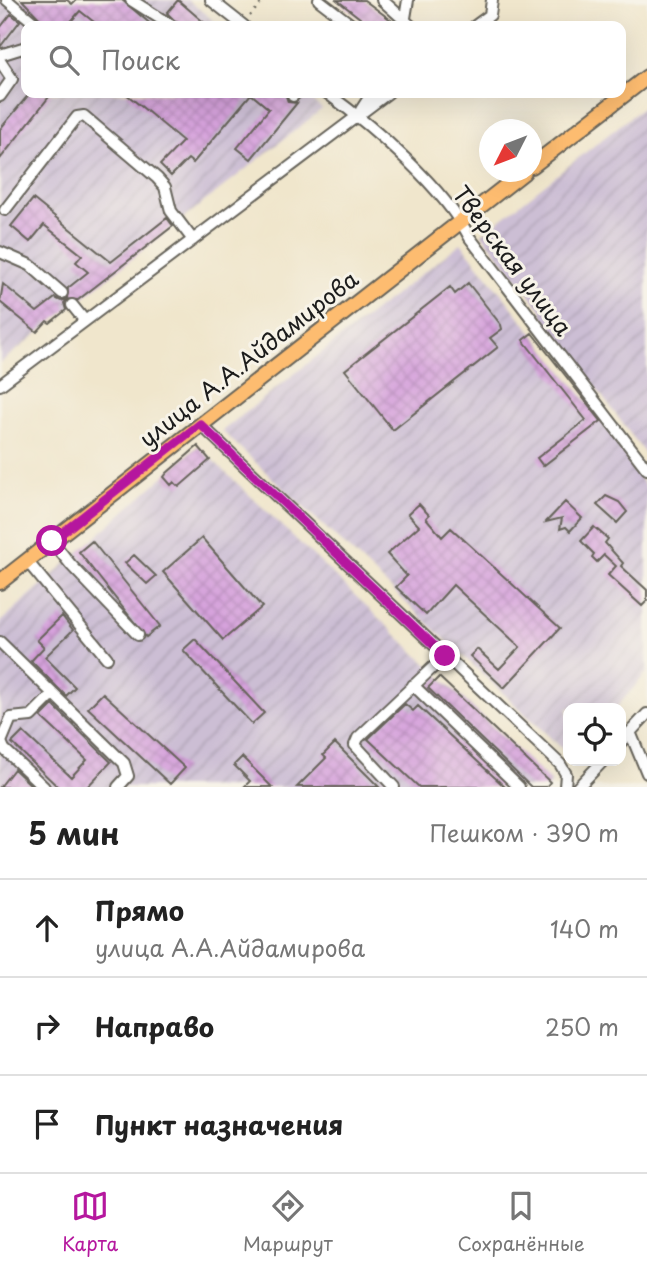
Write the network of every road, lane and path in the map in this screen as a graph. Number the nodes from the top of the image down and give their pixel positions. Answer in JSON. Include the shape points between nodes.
{"nodes":[{"id":1,"x":5,"y":0,"type":"edge"},
{"id":2,"x":131,"y":0,"type":"edge"},
{"id":3,"x":211,"y":0,"type":"edge"},
{"id":4,"x":264,"y":0,"type":"edge"},
{"id":5,"x":319,"y":0,"type":"edge"},
{"id":6,"x":382,"y":0,"type":"edge"},
{"id":7,"x":408,"y":0,"type":"edge"},
{"id":8,"x":492,"y":0,"type":"edge"},
{"id":9,"x":0,"y":4,"type":"edge"},
{"id":10,"x":32,"y":21,"type":"edge"},
{"id":11,"x":164,"y":21,"type":"edge"},
{"id":12,"x":237,"y":21,"type":"edge"},
{"id":13,"x":246,"y":21,"type":"edge"},
{"id":14,"x":346,"y":21,"type":"edge"},
{"id":15,"x":407,"y":21,"type":"edge"},
{"id":16,"x":408,"y":21,"type":"edge"},
{"id":17,"x":481,"y":21,"type":"edge"},
{"id":18,"x":21,"y":49,"type":"edge"},
{"id":19,"x":0,"y":55,"type":"edge"},
{"id":20,"x":0,"y":61,"type":"edge"},
{"id":21,"x":647,"y":77,"type":"edge"},
{"id":22,"x":626,"y":93,"type":"edge"},
{"id":23,"x":0,"y":96,"type":"edge"},
{"id":24,"x":334,"y":98,"type":"edge"},
{"id":25,"x":369,"y":98,"type":"edge"},
{"id":26,"x":381,"y":98,"type":"edge"},
{"id":27,"x":620,"y":98,"type":"edge"},
{"id":28,"x":358,"y":115,"type":"junction"},
{"id":29,"x":542,"y":158,"type":"edge"},
{"id":30,"x":511,"y":182,"type":"edge"},
{"id":31,"x":5,"y":210,"type":"dead end"},
{"id":32,"x":461,"y":221,"type":"junction"},
{"id":33,"x":193,"y":240,"type":"junction"},
{"id":34,"x":0,"y":252,"type":"edge"},
{"id":35,"x":62,"y":293,"type":"dead end"},
{"id":36,"x":72,"y":305,"type":"dead end"},
{"id":37,"x":85,"y":321,"type":"junction"},
{"id":38,"x":0,"y":385,"type":"edge"},
{"id":39,"x":200,"y":424,"type":"junction"},
{"id":40,"x":647,"y":470,"type":"edge"},
{"id":41,"x":52,"y":541,"type":"junction"},
{"id":42,"x":27,"y":561,"type":"junction"},
{"id":43,"x":0,"y":582,"type":"edge"},
{"id":44,"x":138,"y":635,"type":"dead end"},
{"id":45,"x":0,"y":642,"type":"edge"},
{"id":46,"x":445,"y":656,"type":"junction"},
{"id":47,"x":107,"y":658,"type":"dead end"},
{"id":48,"x":413,"y":685,"type":"junction"},
{"id":49,"x":53,"y":694,"type":"junction"},
{"id":50,"x":647,"y":714,"type":"edge"},
{"id":51,"x":630,"y":732,"type":"junction"},
{"id":52,"x":626,"y":736,"type":"edge"},
{"id":53,"x":598,"y":766,"type":"edge"},
{"id":54,"x":647,"y":773,"type":"edge"},
{"id":55,"x":44,"y":787,"type":"edge"},
{"id":56,"x":118,"y":787,"type":"edge"},
{"id":57,"x":394,"y":787,"type":"edge"},
{"id":58,"x":519,"y":787,"type":"edge"},
{"id":59,"x":565,"y":787,"type":"edge"},
{"id":60,"x":578,"y":787,"type":"edge"}],
"edges":[{"from":1,"to":9,"type":"street"},
{"from":1,"to":10,"type":"street"},
{"from":2,"to":11,"type":"street"},
{"from":3,"to":12,"type":"street"},
{"from":4,"to":13,"type":"path"},
{"from":5,"to":14,"type":"street"},
{"from":6,"to":15,"type":"street"},
{"from":7,"to":16,"type":"street"},
{"from":8,"to":17,"type":"street","via":[[489,15]]},
{"from":18,"to":19,"type":"street"},
{"from":20,"to":23,"type":"street","via":[[12,79]]},
{"from":21,"to":22,"type":"main road"},
{"from":24,"to":28,"type":"street","name":"Тверская улица"},
{"from":25,"to":28,"type":"street"},
{"from":26,"to":28,"type":"street"},
{"from":27,"to":29,"type":"main road"},
{"from":28,"to":32,"type":"street","name":"Тверская улица"},
{"from":28,"to":33,"type":"street"},
{"from":30,"to":32,"type":"main road","name":"улица А.А.Айдамирова"},
{"from":31,"to":33,"type":"street","via":[[81,115],[158,178],[171,211]]},
{"from":32,"to":39,"type":"main road","name":"улица А.А.Айдамирова"},
{"from":32,"to":40,"type":"street","name":"Тверская улица"},
{"from":33,"to":37,"type":"street"},
{"from":34,"to":35,"type":"street","via":[[30,265]]},
{"from":36,"to":37,"type":"street"},
{"from":37,"to":38,"type":"street"},
{"from":39,"to":41,"type":"main road","name":"улица А.А.Айдамирова"},
{"from":39,"to":46,"type":"street"},
{"from":41,"to":42,"type":"main road","name":"улица А.А.Айдамирова"},
{"from":41,"to":44,"type":"street"},
{"from":42,"to":43,"type":"main road","name":"улица А.А.Айдамирова"},
{"from":42,"to":47,"type":"street"},
{"from":45,"to":49,"type":"street"},
{"from":46,"to":48,"type":"street"},
{"from":46,"to":59,"type":"street","via":[[560,764],[566,774]]},
{"from":48,"to":57,"type":"street","via":[[355,745]]},
{"from":48,"to":58,"type":"street"},
{"from":49,"to":55,"type":"street","via":[[31,716],[11,718],[1,742]]},
{"from":49,"to":56,"type":"street","via":[[124,763],[128,776]]},
{"from":50,"to":51,"type":"street"},
{"from":51,"to":52,"type":"street"},
{"from":51,"to":54,"type":"street"},
{"from":53,"to":60,"type":"street"}]}
